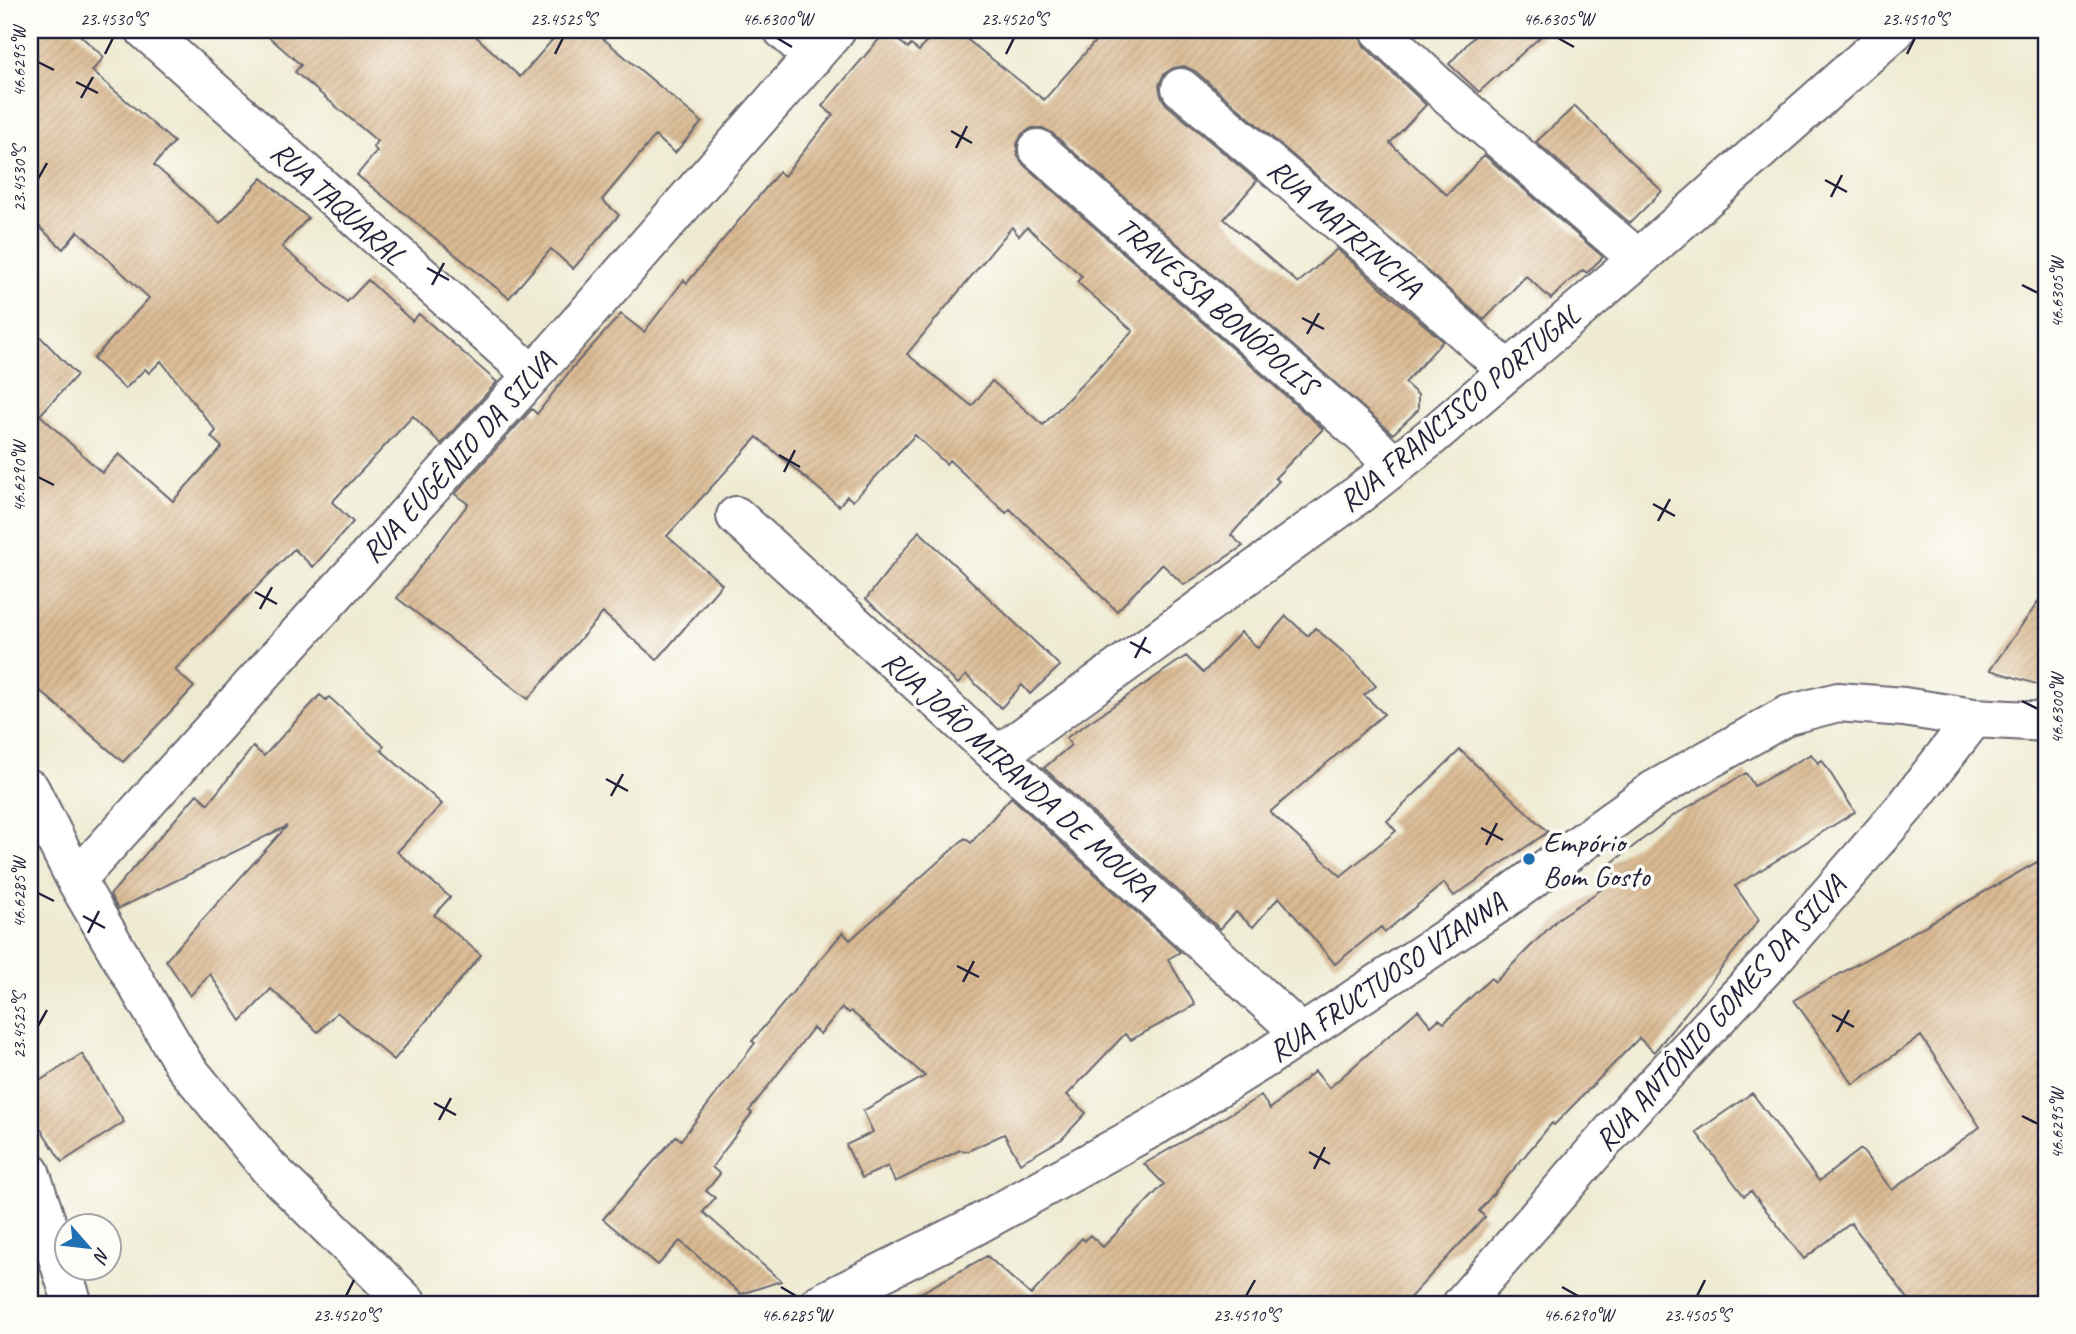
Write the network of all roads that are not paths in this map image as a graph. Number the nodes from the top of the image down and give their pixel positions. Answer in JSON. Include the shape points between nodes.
{"nodes":[{"id":1,"x":145,"y":30,"type":"edge"},
{"id":2,"x":783,"y":30,"type":"edge"},
{"id":3,"x":1379,"y":30,"type":"edge"},
{"id":4,"x":1896,"y":30,"type":"edge"},
{"id":5,"x":825,"y":43,"type":"edge"},
{"id":6,"x":1181,"y":88,"type":"dead end"},
{"id":7,"x":1038,"y":149,"type":"dead end"},
{"id":8,"x":1638,"y":259,"type":"junction"},
{"id":9,"x":1508,"y":370,"type":"junction"},
{"id":10,"x":533,"y":375,"type":"junction"},
{"id":11,"x":1394,"y":466,"type":"junction"},
{"id":12,"x":736,"y":516,"type":"dead end"},
{"id":13,"x":1974,"y":718,"type":"junction"},
{"id":14,"x":2046,"y":722,"type":"edge"},
{"id":15,"x":997,"y":756,"type":"junction"},
{"id":16,"x":30,"y":789,"type":"edge"},
{"id":17,"x":76,"y":880,"type":"junction"},
{"id":18,"x":1302,"y":1034,"type":"junction"},
{"id":19,"x":30,"y":1172,"type":"edge"},
{"id":20,"x":73,"y":1304,"type":"edge"},
{"id":21,"x":408,"y":1304,"type":"edge"},
{"id":22,"x":819,"y":1304,"type":"edge"},
{"id":23,"x":1462,"y":1304,"type":"edge"}],
"edges":[{"from":1,"to":10,"type":"street","name":"RUA TAQUARAL"},
{"from":2,"to":5,"type":"street"},
{"from":3,"to":8,"type":"street"},
{"from":4,"to":8,"type":"street","name":"RUA FRANCISCO PORTUGAL"},
{"from":5,"to":10,"type":"street","name":"RUA EUGÊNIO DA SILVA"},
{"from":6,"to":9,"type":"street","name":"RUA MATRINCHA"},
{"from":7,"to":11,"type":"street","name":"TRAVESSA BONÓPOLIS"},
{"from":8,"to":9,"type":"street","name":"RUA FRANCISCO PORTUGAL"},
{"from":9,"to":11,"type":"street","name":"RUA FRANCISCO PORTUGAL"},
{"from":10,"to":17,"type":"street","name":"RUA EUGÊNIO DA SILVA"},
{"from":11,"to":15,"type":"street","name":"RUA FRANCISCO PORTUGAL"},
{"from":12,"to":15,"type":"street","name":"RUA JOÃO MIRANDA DE MOURA"},
{"from":13,"to":14,"type":"street","name":"RUA FRUCTUOSO VIANNA"},
{"from":13,"to":18,"type":"street","name":"RUA FRUCTUOSO VIANNA","via":[[1838,702],[1788,715],[1654,790],[1495,906]]},
{"from":13,"to":23,"type":"street","name":"RUA ANTÔNIO GOMES DA SILVA","via":[[1906,806],[1772,960],[1630,1111]]},
{"from":15,"to":18,"type":"street","name":"RUA JOÃO MIRANDA DE MOURA"},
{"from":16,"to":17,"type":"street"},
{"from":17,"to":21,"type":"street","via":[[184,1065],[270,1168]]},
{"from":18,"to":22,"type":"street","name":"RUA FRUCTUOSO VIANNA","via":[[1142,1133],[973,1227]]},
{"from":19,"to":20,"type":"street"}]}
